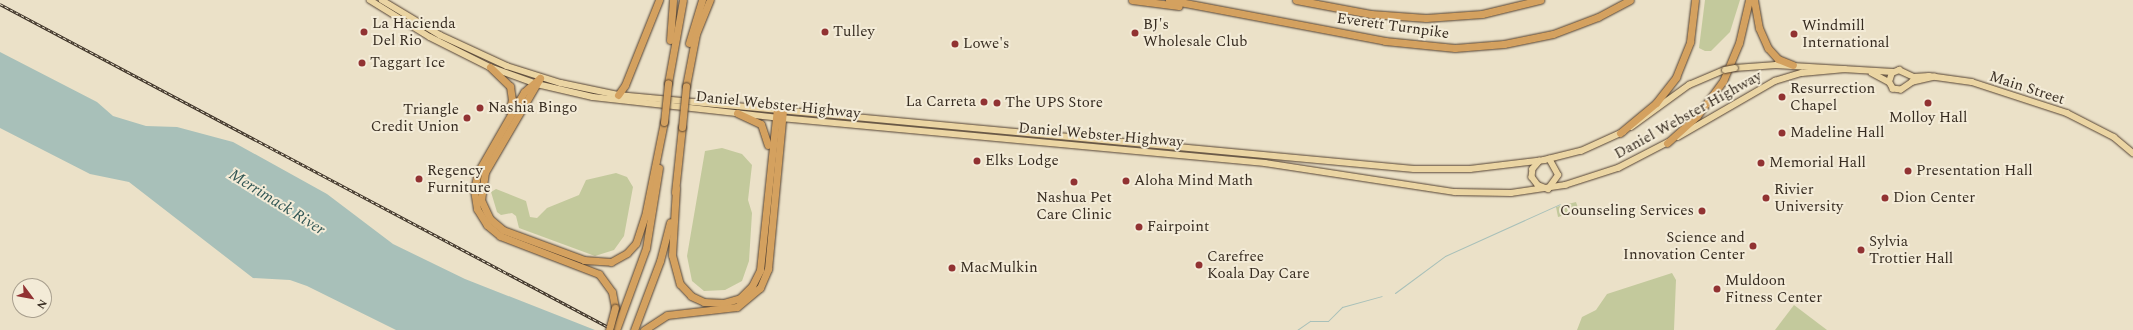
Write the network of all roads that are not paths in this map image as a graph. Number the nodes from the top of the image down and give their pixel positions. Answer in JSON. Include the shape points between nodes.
{"nodes":[{"id":1,"x":370,"y":0,"type":"edge"},
{"id":2,"x":382,"y":0,"type":"edge"},
{"id":3,"x":658,"y":0,"type":"edge"},
{"id":4,"x":673,"y":0,"type":"edge"},
{"id":5,"x":683,"y":0,"type":"edge"},
{"id":6,"x":702,"y":0,"type":"edge"},
{"id":7,"x":710,"y":0,"type":"edge"},
{"id":8,"x":1132,"y":0,"type":"edge"},
{"id":9,"x":1169,"y":0,"type":"edge"},
{"id":10,"x":1296,"y":0,"type":"edge"},
{"id":11,"x":1538,"y":0,"type":"edge"},
{"id":12,"x":1630,"y":0,"type":"edge"},
{"id":13,"x":1695,"y":0,"type":"edge"},
{"id":14,"x":1749,"y":0,"type":"edge"},
{"id":15,"x":1754,"y":0,"type":"edge"},
{"id":16,"x":1262,"y":18,"type":"junction"},
{"id":17,"x":1793,"y":65,"type":"junction"},
{"id":18,"x":490,"y":67,"type":"junction"},
{"id":19,"x":1823,"y":69,"type":"junction"},
{"id":20,"x":1870,"y":71,"type":"junction"},
{"id":21,"x":1893,"y":72,"type":"junction"},
{"id":22,"x":1907,"y":74,"type":"junction"},
{"id":23,"x":1935,"y":77,"type":"junction"},
{"id":24,"x":536,"y":81,"type":"junction"},
{"id":25,"x":1889,"y":82,"type":"junction"},
{"id":26,"x":668,"y":83,"type":"junction"},
{"id":27,"x":686,"y":86,"type":"junction"},
{"id":28,"x":1908,"y":86,"type":"junction"},
{"id":29,"x":618,"y":95,"type":"junction"},
{"id":30,"x":780,"y":110,"type":"junction"},
{"id":31,"x":737,"y":113,"type":"junction"},
{"id":32,"x":778,"y":118,"type":"junction"},
{"id":33,"x":664,"y":122,"type":"junction"},
{"id":34,"x":1620,"y":133,"type":"junction"},
{"id":35,"x":1667,"y":143,"type":"junction"},
{"id":36,"x":2133,"y":153,"type":"edge"},
{"id":37,"x":1549,"y":160,"type":"junction"},
{"id":38,"x":1540,"y":161,"type":"junction"},
{"id":39,"x":481,"y":166,"type":"junction"},
{"id":40,"x":768,"y":183,"type":"junction"},
{"id":41,"x":676,"y":188,"type":"junction"},
{"id":42,"x":1548,"y":189,"type":"junction"},
{"id":43,"x":645,"y":329,"type":"edge"},
{"id":44,"x":609,"y":330,"type":"edge"},
{"id":45,"x":616,"y":330,"type":"edge"},
{"id":46,"x":634,"y":330,"type":"edge"}],
"edges":[{"from":1,"to":18,"type":"main road","name":"Daniel Webster Highway","via":[[430,37]]},
{"from":2,"to":24,"type":"main road","name":"Daniel Webster Highway","via":[[453,42]]},
{"from":3,"to":29,"type":"highway","via":[[625,85]]},
{"from":4,"to":26,"type":"highway"},
{"from":5,"to":26,"type":"highway"},
{"from":6,"to":27,"type":"highway","via":[[690,39]]},
{"from":7,"to":27,"type":"highway","via":[[696,34]]},
{"from":8,"to":16,"type":"highway"},
{"from":9,"to":16,"type":"highway","name":"Everett Turnpike"},
{"from":10,"to":11,"type":"highway","name":"Everett Turnpike","via":[[1371,14],[1420,18],[1475,15]]},
{"from":12,"to":16,"type":"highway","name":"Everett Turnpike","via":[[1598,17],[1560,32],[1519,42],[1475,47],[1406,44]]},
{"from":13,"to":34,"type":"highway","via":[[1690,42],[1676,77],[1656,103]]},
{"from":14,"to":35,"type":"highway","via":[[1738,47],[1722,85],[1697,116]]},
{"from":15,"to":17,"type":"highway","via":[[1758,28],[1768,48],[1778,59]]},
{"from":17,"to":19,"type":"main road","name":"Daniel Webster Highway"},
{"from":17,"to":34,"type":"main road","name":"Daniel Webster Highway","bridge":true,"via":[[1725,70],[1689,85]]},
{"from":18,"to":24,"type":"main road","name":"Daniel Webster Highway"},
{"from":18,"to":39,"type":"highway","via":[[509,84],[512,100]]},
{"from":19,"to":20,"type":"main road"},
{"from":19,"to":35,"type":"main road","name":"Daniel Webster Highway","via":[[1764,86]]},
{"from":20,"to":21,"type":"main road"},
{"from":20,"to":25,"type":"main road"},
{"from":21,"to":22,"type":"main road","via":[[1901,70]]},
{"from":21,"to":25,"type":"main road"},
{"from":22,"to":23,"type":"main road","name":"Main Street"},
{"from":22,"to":28,"type":"main road"},
{"from":23,"to":28,"type":"main road","name":"Main Street"},
{"from":23,"to":36,"type":"main road","name":"Main Street","via":[[1966,81],[2044,105],[2107,135]]},
{"from":24,"to":29,"type":"main road","name":"Daniel Webster Highway"},
{"from":24,"to":31,"type":"main road","name":"Daniel Webster Highway","via":[[614,101]]},
{"from":24,"to":33,"type":"highway","via":[[485,172],[481,200],[490,219],[503,230],[584,260],[611,262],[627,253],[636,243],[645,216]]},
{"from":24,"to":39,"type":"highway"},
{"from":25,"to":28,"type":"main road","via":[[1896,90]]},
{"from":26,"to":33,"type":"highway","bridge":true},
{"from":27,"to":41,"type":"highway","bridge":true},
{"from":29,"to":30,"type":"main road","name":"Daniel Webster Highway"},
{"from":30,"to":32,"type":"highway"},
{"from":30,"to":38,"type":"main road","name":"Daniel Webster Highway","via":[[1400,168],[1470,169]]},
{"from":31,"to":32,"type":"main road","name":"Daniel Webster Highway"},
{"from":31,"to":40,"type":"highway","via":[[756,120],[765,130],[768,144]]},
{"from":32,"to":40,"type":"highway"},
{"from":32,"to":42,"type":"main road","name":"Daniel Webster Highway","via":[[1250,161],[1462,193],[1504,194]]},
{"from":32,"to":43,"type":"highway","via":[[768,269],[760,288],[737,307],[676,313],[662,317]]},
{"from":33,"to":45,"type":"highway","via":[[651,228]]},
{"from":34,"to":37,"type":"main road","name":"Daniel Webster Highway","via":[[1582,151]]},
{"from":35,"to":42,"type":"main road","name":"Daniel Webster Highway","via":[[1605,173]]},
{"from":37,"to":38,"type":"main road","name":"Daniel Webster Highway"},
{"from":37,"to":42,"type":"main road","via":[[1558,175]]},
{"from":38,"to":42,"type":"main road","via":[[1533,169],[1532,177],[1538,185]]},
{"from":39,"to":44,"type":"highway","bridge":true,"via":[[476,179],[475,197],[487,225],[507,239],[595,272],[609,285],[615,308]]},
{"from":40,"to":41,"type":"highway","via":[[758,276],[744,294],[718,304],[691,296],[676,277],[672,255]]},
{"from":41,"to":46,"type":"highway","via":[[664,248]]}]}
